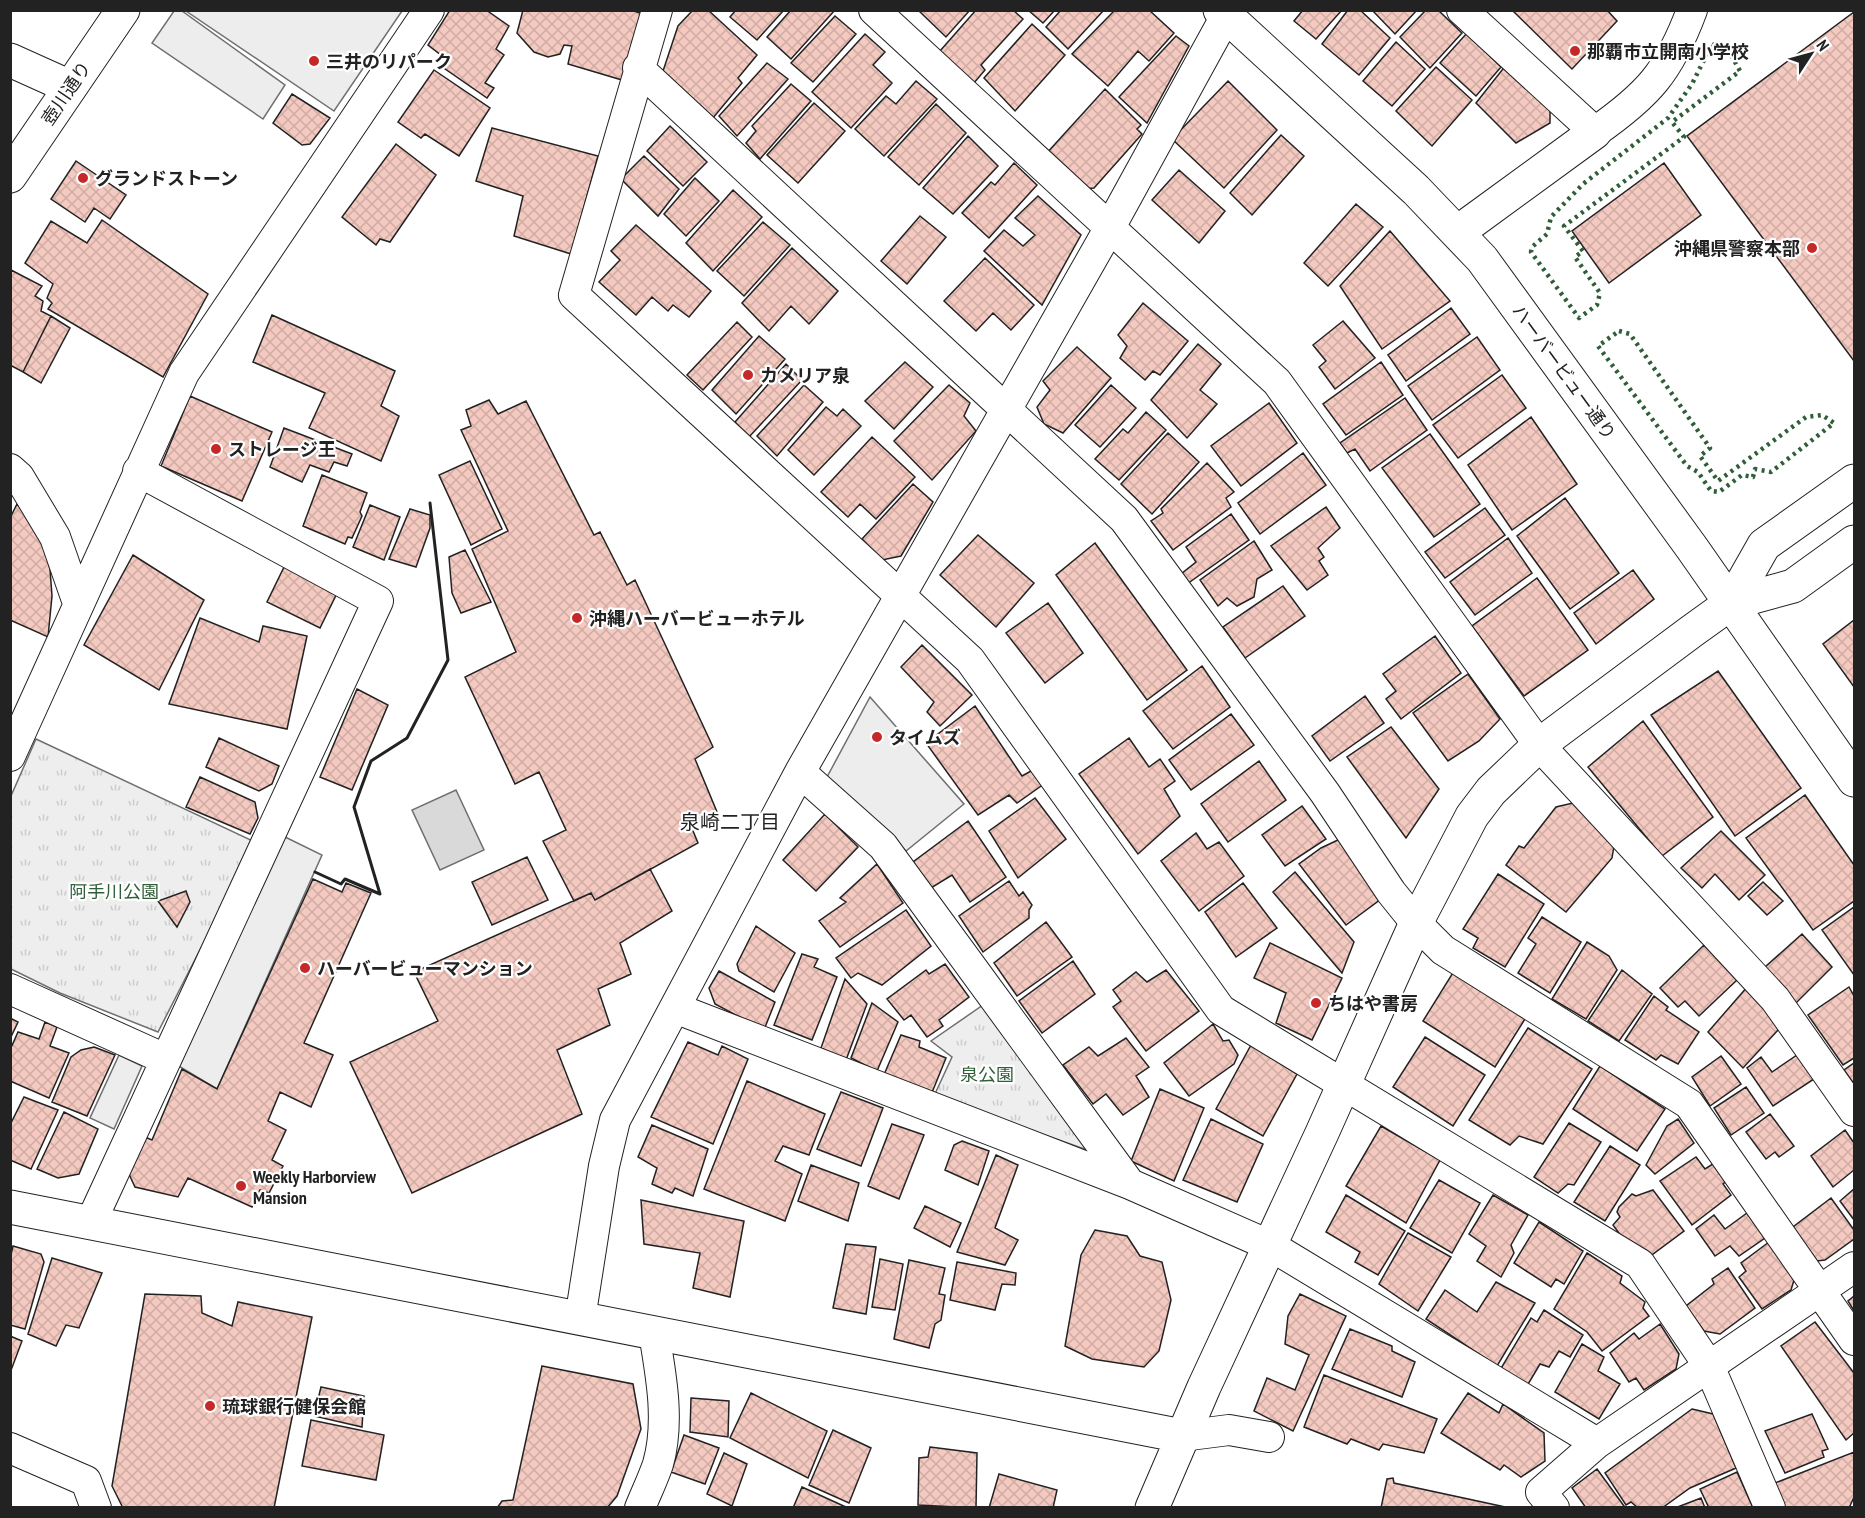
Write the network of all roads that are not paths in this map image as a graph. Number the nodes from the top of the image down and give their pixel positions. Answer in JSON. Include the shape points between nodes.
{"nodes":[{"id":1,"x":123,"y":10,"type":"edge"},
{"id":2,"x":429,"y":10,"type":"edge"},
{"id":3,"x":657,"y":10,"type":"edge"},
{"id":4,"x":874,"y":10,"type":"edge"},
{"id":5,"x":1462,"y":10,"type":"edge"},
{"id":6,"x":1692,"y":10,"type":"edge"},
{"id":7,"x":1223,"y":13,"type":"edge"},
{"id":8,"x":10,"y":60,"type":"edge"},
{"id":9,"x":638,"y":68,"type":"junction"},
{"id":10,"x":70,"y":87,"type":"junction"},
{"id":11,"x":1595,"y":132,"type":"junction"},
{"id":12,"x":10,"y":176,"type":"edge"},
{"id":13,"x":1109,"y":229,"type":"junction"},
{"id":14,"x":1458,"y":232,"type":"junction"},
{"id":15,"x":1006,"y":411,"type":"junction"},
{"id":16,"x":10,"y":469,"type":"edge"},
{"id":17,"x":138,"y":471,"type":"junction"},
{"id":18,"x":1854,"y":481,"type":"edge"},
{"id":19,"x":1854,"y":543,"type":"edge"},
{"id":20,"x":902,"y":595,"type":"junction"},
{"id":21,"x":78,"y":603,"type":"junction"},
{"id":22,"x":1731,"y":603,"type":"junction"},
{"id":23,"x":1539,"y":744,"type":"junction"},
{"id":24,"x":10,"y":756,"type":"edge"},
{"id":25,"x":800,"y":772,"type":"junction"},
{"id":26,"x":1854,"y":780,"type":"edge"},
{"id":27,"x":1416,"y":923,"type":"junction"},
{"id":28,"x":10,"y":989,"type":"edge"},
{"id":29,"x":675,"y":1008,"type":"junction"},
{"id":30,"x":165,"y":1059,"type":"junction"},
{"id":31,"x":1344,"y":1084,"type":"junction"},
{"id":32,"x":1854,"y":1111,"type":"edge"},
{"id":33,"x":1130,"y":1184,"type":"junction"},
{"id":34,"x":10,"y":1207,"type":"edge"},
{"id":35,"x":91,"y":1222,"type":"junction"},
{"id":36,"x":1271,"y":1246,"type":"junction"},
{"id":37,"x":1854,"y":1267,"type":"edge"},
{"id":38,"x":1820,"y":1292,"type":"junction"},
{"id":39,"x":580,"y":1318,"type":"junction"},
{"id":40,"x":654,"y":1333,"type":"junction"},
{"id":41,"x":1854,"y":1340,"type":"edge"},
{"id":42,"x":1709,"y":1366,"type":"junction"},
{"id":43,"x":1182,"y":1436,"type":"junction"},
{"id":44,"x":1269,"y":1437,"type":"dead end"},
{"id":45,"x":1597,"y":1443,"type":"junction"},
{"id":46,"x":10,"y":1448,"type":"edge"},
{"id":47,"x":96,"y":1508,"type":"edge"},
{"id":48,"x":640,"y":1508,"type":"edge"},
{"id":49,"x":1152,"y":1508,"type":"edge"},
{"id":50,"x":1554,"y":1508,"type":"edge"},
{"id":51,"x":1770,"y":1508,"type":"edge"}],
"edges":[{"from":1,"to":10,"type":"main road","name":"壺川通り"},
{"from":2,"to":17,"type":"street","via":[[184,373]]},
{"from":3,"to":9,"type":"street"},
{"from":4,"to":13,"type":"street"},
{"from":5,"to":11,"type":"street"},
{"from":6,"to":11,"type":"street","via":[[1678,48],[1649,89]]},
{"from":7,"to":13,"type":"street"},
{"from":7,"to":14,"type":"main road","name":"ハーバービュー通り"},
{"from":8,"to":10,"type":"main road"},
{"from":9,"to":15,"type":"street"},
{"from":9,"to":20,"type":"street","via":[[574,295]]},
{"from":10,"to":12,"type":"main road","name":"壺川通り"},
{"from":11,"to":14,"type":"main road"},
{"from":13,"to":15,"type":"street"},
{"from":13,"to":23,"type":"street","via":[[1277,382]]},
{"from":14,"to":22,"type":"main road","name":"ハーバービュー通り","via":[[1580,391]]},
{"from":15,"to":20,"type":"street"},
{"from":15,"to":27,"type":"street","via":[[1124,519]]},
{"from":16,"to":21,"type":"street","via":[[19,477],[55,537]]},
{"from":17,"to":21,"type":"street"},
{"from":17,"to":30,"type":"street","via":[[378,601]]},
{"from":18,"to":22,"type":"main road","via":[[1764,545]]},
{"from":19,"to":22,"type":"main road","via":[[1793,586]]},
{"from":20,"to":25,"type":"street"},
{"from":20,"to":31,"type":"street","via":[[970,660],[1221,1010]]},
{"from":21,"to":24,"type":"street"},
{"from":22,"to":23,"type":"main road"},
{"from":22,"to":26,"type":"main road","name":"ハーバービュー通り"},
{"from":23,"to":27,"type":"main road","via":[[1491,791],[1472,816]]},
{"from":23,"to":32,"type":"street","via":[[1775,999]]},
{"from":25,"to":29,"type":"street"},
{"from":25,"to":33,"type":"street","via":[[883,846]]},
{"from":27,"to":31,"type":"main road"},
{"from":27,"to":38,"type":"street","via":[[1443,950],[1689,1104]]},
{"from":28,"to":30,"type":"street"},
{"from":29,"to":33,"type":"street"},
{"from":29,"to":39,"type":"street","via":[[615,1120]]},
{"from":30,"to":35,"type":"street"},
{"from":31,"to":36,"type":"main road"},
{"from":31,"to":42,"type":"street","via":[[1640,1264]]},
{"from":33,"to":36,"type":"street"},
{"from":34,"to":35,"type":"main road"},
{"from":35,"to":39,"type":"main road"},
{"from":36,"to":43,"type":"main road"},
{"from":36,"to":45,"type":"street"},
{"from":37,"to":38,"type":"street"},
{"from":38,"to":41,"type":"street"},
{"from":38,"to":42,"type":"street"},
{"from":39,"to":40,"type":"main road"},
{"from":40,"to":43,"type":"main road"},
{"from":40,"to":48,"type":"street","via":[[663,1411],[662,1442],[658,1465]]},
{"from":42,"to":45,"type":"street"},
{"from":42,"to":51,"type":"street"},
{"from":43,"to":44,"type":"street","via":[[1229,1430]]},
{"from":43,"to":49,"type":"main road"},
{"from":45,"to":50,"type":"street","via":[[1541,1492]]},
{"from":46,"to":47,"type":"street","via":[[86,1481]]}]}
